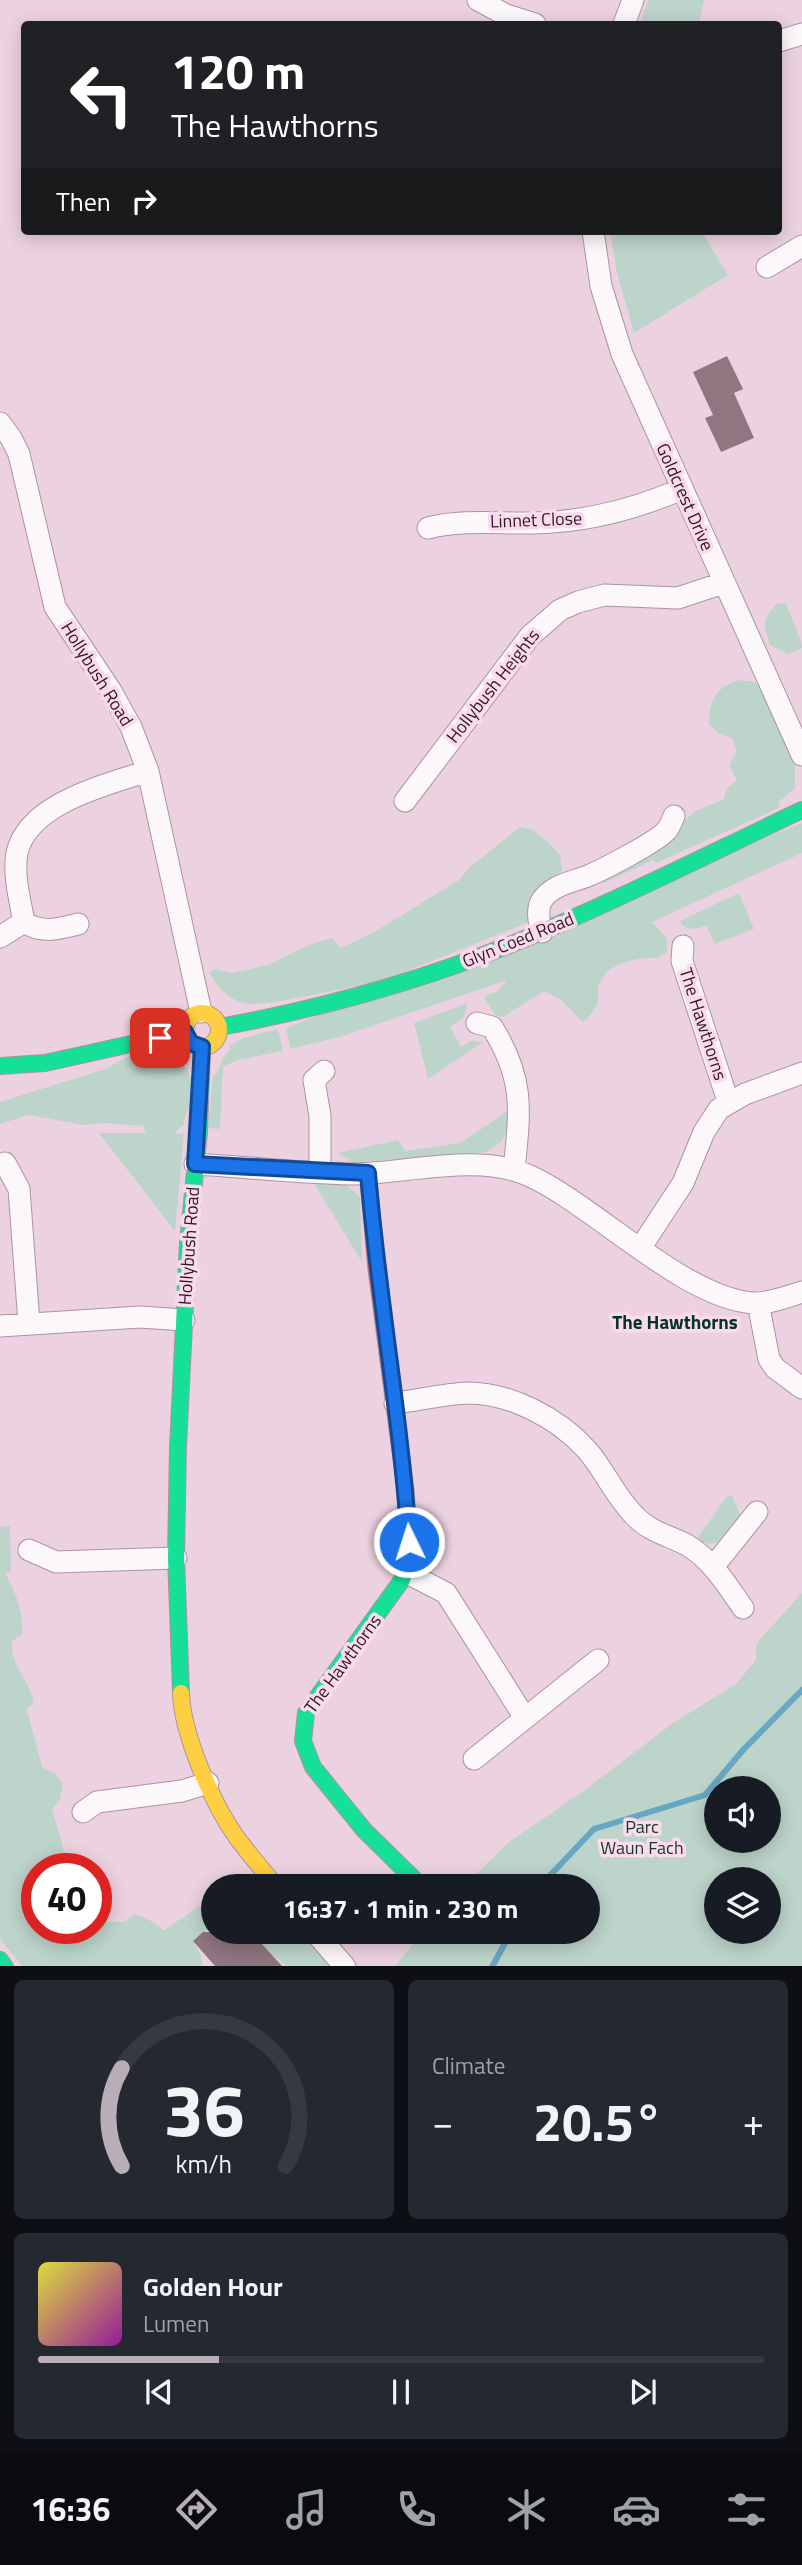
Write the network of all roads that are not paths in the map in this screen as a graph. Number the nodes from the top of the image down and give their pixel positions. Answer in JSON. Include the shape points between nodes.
{"nodes":[{"id":1,"x":478,"y":0,"type":"edge"},
{"id":2,"x":632,"y":0,"type":"edge"},
{"id":3,"x":525,"y":21,"type":"edge"},
{"id":4,"x":625,"y":21,"type":"edge"},
{"id":5,"x":802,"y":34,"type":"edge"},
{"id":6,"x":782,"y":40,"type":"edge"},
{"id":7,"x":594,"y":235,"type":"edge"},
{"id":8,"x":802,"y":246,"type":"edge"},
{"id":9,"x":767,"y":267,"type":"dead end"},
{"id":10,"x":0,"y":423,"type":"edge"},
{"id":11,"x":682,"y":489,"type":"junction"},
{"id":12,"x":428,"y":528,"type":"dead end"},
{"id":13,"x":723,"y":583,"type":"junction"},
{"id":14,"x":802,"y":755,"type":"edge"},
{"id":15,"x":148,"y":771,"type":"junction"},
{"id":16,"x":405,"y":801,"type":"dead end"},
{"id":17,"x":802,"y":810,"type":"edge"},
{"id":18,"x":674,"y":816,"type":"dead end"},
{"id":19,"x":24,"y":922,"type":"junction"},
{"id":20,"x":78,"y":924,"type":"dead end"},
{"id":21,"x":542,"y":932,"type":"junction"},
{"id":22,"x":0,"y":937,"type":"edge"},
{"id":23,"x":683,"y":946,"type":"dead end"},
{"id":24,"x":201,"y":1012,"type":"junction"},
{"id":25,"x":477,"y":1023,"type":"dead end"},
{"id":26,"x":220,"y":1027,"type":"junction"},
{"id":27,"x":185,"y":1032,"type":"junction"},
{"id":28,"x":202,"y":1047,"type":"junction"},
{"id":29,"x":45,"y":1063,"type":"junction"},
{"id":30,"x":0,"y":1066,"type":"edge"},
{"id":31,"x":324,"y":1070,"type":"dead end"},
{"id":32,"x":802,"y":1073,"type":"edge"},
{"id":33,"x":0,"y":1083,"type":"edge"},
{"id":34,"x":729,"y":1101,"type":"junction"},
{"id":35,"x":5,"y":1163,"type":"dead end"},
{"id":36,"x":195,"y":1164,"type":"junction"},
{"id":37,"x":514,"y":1170,"type":"junction"},
{"id":38,"x":320,"y":1172,"type":"junction"},
{"id":39,"x":368,"y":1173,"type":"junction"},
{"id":40,"x":641,"y":1247,"type":"junction"},
{"id":41,"x":802,"y":1292,"type":"edge"},
{"id":42,"x":758,"y":1303,"type":"junction"},
{"id":43,"x":184,"y":1320,"type":"junction"},
{"id":44,"x":29,"y":1323,"type":"junction"},
{"id":45,"x":0,"y":1326,"type":"edge"},
{"id":46,"x":802,"y":1388,"type":"edge"},
{"id":47,"x":395,"y":1403,"type":"junction"},
{"id":48,"x":757,"y":1512,"type":"dead end"},
{"id":49,"x":29,"y":1550,"type":"dead end"},
{"id":50,"x":176,"y":1558,"type":"junction"},
{"id":51,"x":713,"y":1567,"type":"junction"},
{"id":52,"x":405,"y":1572,"type":"junction"},
{"id":53,"x":743,"y":1608,"type":"dead end"},
{"id":54,"x":598,"y":1660,"type":"dead end"},
{"id":55,"x":525,"y":1718,"type":"junction"},
{"id":56,"x":474,"y":1759,"type":"dead end"},
{"id":57,"x":208,"y":1783,"type":"junction"},
{"id":58,"x":83,"y":1812,"type":"dead end"},
{"id":59,"x":266,"y":1874,"type":"edge"},
{"id":60,"x":408,"y":1874,"type":"edge"},
{"id":61,"x":326,"y":1944,"type":"edge"},
{"id":62,"x":0,"y":1959,"type":"edge"},
{"id":63,"x":5,"y":1966,"type":"edge"},
{"id":64,"x":345,"y":1966,"type":"edge"}],
"edges":[{"from":1,"to":3,"type":"street"},
{"from":2,"to":4,"type":"street"},
{"from":5,"to":6,"type":"street"},
{"from":7,"to":11,"type":"street","name":"Goldcrest Drive","via":[[601,286],[617,341]]},
{"from":8,"to":9,"type":"street"},
{"from":10,"to":15,"type":"street","name":"Hollybush Road","via":[[19,454],[55,607],[111,691]]},
{"from":11,"to":12,"type":"street","name":"Linnet Close","via":[[640,506],[575,520],[452,522]]},
{"from":11,"to":13,"type":"street","name":"Goldcrest Drive"},
{"from":13,"to":14,"type":"street","name":"Goldcrest Drive"},
{"from":13,"to":16,"type":"street","name":"Hollybush Heights","via":[[678,598],[604,595],[560,610],[530,636]]},
{"from":15,"to":19,"type":"street","via":[[55,805],[33,824],[23,837],[15,872]]},
{"from":15,"to":24,"type":"street","name":"Hollybush Road"},
{"from":17,"to":21,"type":"street","name":"Glyn Coed Road"},
{"from":18,"to":21,"type":"street","via":[[667,831],[548,894],[539,910]]},
{"from":19,"to":20,"type":"street","via":[[47,930]]},
{"from":19,"to":22,"type":"street"},
{"from":21,"to":26,"type":"street","name":"Glyn Coed Road","via":[[355,998]]},
{"from":23,"to":34,"type":"street","name":"The Hawthorns","via":[[682,961]]},
{"from":24,"to":26,"type":"street","via":[[215,1017]]},
{"from":24,"to":27,"type":"street","via":[[190,1017]]},
{"from":25,"to":37,"type":"street","via":[[492,1027],[517,1082]]},
{"from":26,"to":28,"type":"street","via":[[213,1044]]},
{"from":27,"to":28,"type":"street","via":[[191,1043]]},
{"from":27,"to":29,"type":"street"},
{"from":28,"to":36,"type":"street","name":"Hollybush Road"},
{"from":29,"to":30,"type":"street"},
{"from":29,"to":33,"type":"street"},
{"from":31,"to":38,"type":"street","via":[[314,1080],[320,1116]]},
{"from":32,"to":34,"type":"street","name":"The Hawthorns"},
{"from":34,"to":40,"type":"street","name":"The Hawthorns","via":[[704,1132],[683,1183]]},
{"from":35,"to":44,"type":"street","via":[[19,1189]]},
{"from":36,"to":38,"type":"street"},
{"from":36,"to":43,"type":"street","name":"Hollybush Road"},
{"from":37,"to":39,"type":"street","via":[[481,1165]]},
{"from":37,"to":40,"type":"street","via":[[543,1183]]},
{"from":38,"to":39,"type":"street"},
{"from":39,"to":47,"type":"street","name":"The Hawthorns"},
{"from":40,"to":42,"type":"street","via":[[718,1294]]},
{"from":41,"to":42,"type":"street"},
{"from":42,"to":46,"type":"street","via":[[769,1359]]},
{"from":43,"to":44,"type":"street","name":"Hollybush Road","via":[[140,1317]]},
{"from":43,"to":50,"type":"street","name":"Hollybush Road"},
{"from":44,"to":45,"type":"street","name":"Hollybush Road"},
{"from":47,"to":51,"type":"street","via":[[469,1393],[511,1401],[543,1416],[587,1450],[637,1518],[686,1545]]},
{"from":47,"to":52,"type":"street","name":"The Hawthorns","via":[[408,1528]]},
{"from":48,"to":51,"type":"street"},
{"from":49,"to":50,"type":"street","via":[[56,1562]]},
{"from":50,"to":57,"type":"street","name":"Hollybush Road","via":[[181,1701]]},
{"from":51,"to":53,"type":"street"},
{"from":52,"to":55,"type":"street","via":[[446,1593]]},
{"from":52,"to":60,"type":"street","name":"The Hawthorns","via":[[314,1701],[302,1726],[313,1767],[363,1832]]},
{"from":54,"to":55,"type":"street"},
{"from":55,"to":56,"type":"street"},
{"from":57,"to":58,"type":"street","via":[[183,1791],[97,1802]]},
{"from":57,"to":59,"type":"street","name":"Hollybush Road","via":[[235,1835]]},
{"from":61,"to":64,"type":"street"},
{"from":62,"to":63,"type":"street"}]}
